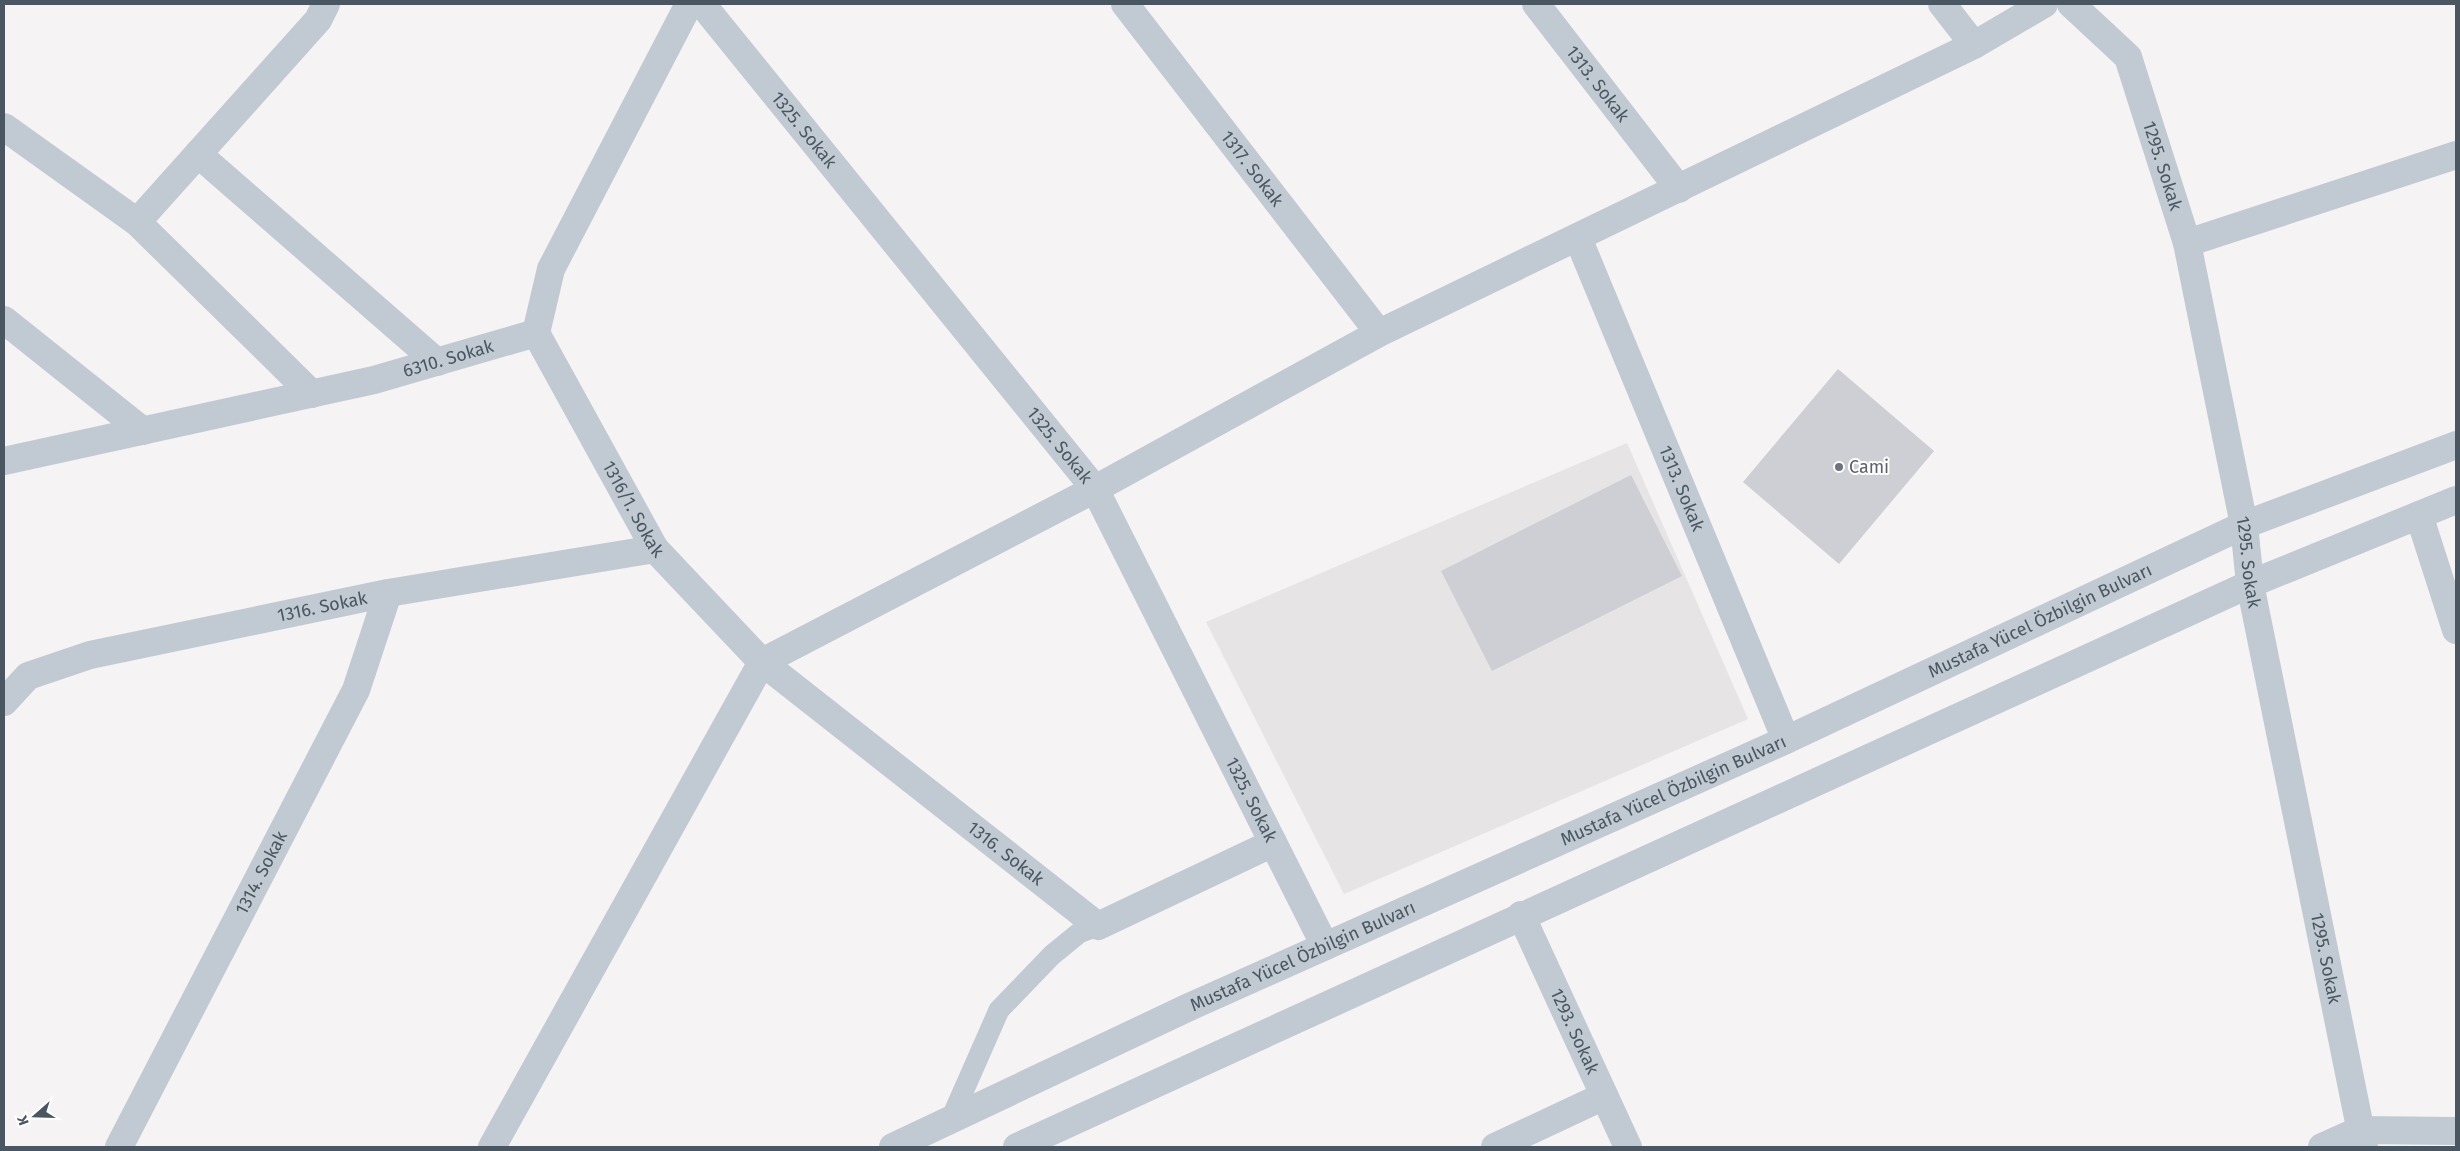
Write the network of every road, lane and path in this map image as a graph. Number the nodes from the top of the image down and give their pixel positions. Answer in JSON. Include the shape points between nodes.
{"nodes":[{"id":1,"x":326,"y":4,"type":"edge"},
{"id":2,"x":689,"y":4,"type":"edge"},
{"id":3,"x":702,"y":4,"type":"edge"},
{"id":4,"x":1125,"y":4,"type":"edge"},
{"id":5,"x":1536,"y":4,"type":"edge"},
{"id":6,"x":1942,"y":4,"type":"edge"},
{"id":7,"x":2044,"y":4,"type":"edge"},
{"id":8,"x":2071,"y":4,"type":"edge"},
{"id":9,"x":1974,"y":45,"type":"junction"},
{"id":10,"x":4,"y":128,"type":"edge"},
{"id":11,"x":198,"y":154,"type":"junction"},
{"id":12,"x":2456,"y":156,"type":"edge"},
{"id":13,"x":1678,"y":189,"type":"junction"},
{"id":14,"x":137,"y":222,"type":"junction"},
{"id":15,"x":1578,"y":238,"type":"junction"},
{"id":16,"x":2187,"y":243,"type":"junction"},
{"id":17,"x":4,"y":320,"type":"edge"},
{"id":18,"x":536,"y":333,"type":"junction"},
{"id":19,"x":1380,"y":333,"type":"junction"},
{"id":20,"x":437,"y":362,"type":"junction"},
{"id":21,"x":312,"y":394,"type":"junction"},
{"id":22,"x":143,"y":431,"type":"junction"},
{"id":23,"x":2456,"y":445,"type":"edge"},
{"id":24,"x":4,"y":461,"type":"edge"},
{"id":25,"x":1095,"y":489,"type":"junction"},
{"id":26,"x":2456,"y":500,"type":"edge"},
{"id":27,"x":2419,"y":515,"type":"junction"},
{"id":28,"x":2244,"y":525,"type":"junction"},
{"id":29,"x":655,"y":548,"type":"junction"},
{"id":30,"x":2250,"y":584,"type":"junction"},
{"id":31,"x":388,"y":593,"type":"junction"},
{"id":32,"x":2456,"y":630,"type":"edge"},
{"id":33,"x":762,"y":662,"type":"junction"},
{"id":34,"x":4,"y":702,"type":"edge"},
{"id":35,"x":1786,"y":740,"type":"junction"},
{"id":36,"x":1273,"y":843,"type":"junction"},
{"id":37,"x":1521,"y":915,"type":"junction"},
{"id":38,"x":1098,"y":926,"type":"junction"},
{"id":39,"x":1326,"y":946,"type":"junction"},
{"id":40,"x":1604,"y":1096,"type":"junction"},
{"id":41,"x":951,"y":1120,"type":"junction"},
{"id":42,"x":2456,"y":1131,"type":"edge"},
{"id":43,"x":2362,"y":1139,"type":"edge"},
{"id":44,"x":1045,"y":1141,"type":"edge"},
{"id":45,"x":119,"y":1147,"type":"edge"},
{"id":46,"x":492,"y":1147,"type":"edge"},
{"id":47,"x":892,"y":1147,"type":"edge"},
{"id":48,"x":1017,"y":1147,"type":"edge"},
{"id":49,"x":1495,"y":1147,"type":"edge"},
{"id":50,"x":1628,"y":1147,"type":"edge"},
{"id":51,"x":2322,"y":1147,"type":"edge"}],
"edges":[{"from":1,"to":11,"type":"street","via":[[318,20]]},
{"from":2,"to":18,"type":"street","via":[[551,269]]},
{"from":3,"to":25,"type":"street","name":"1325. Sokak"},
{"from":4,"to":19,"type":"street","name":"1317. Sokak"},
{"from":5,"to":13,"type":"street","name":"1313. Sokak"},
{"from":6,"to":9,"type":"street"},
{"from":7,"to":9,"type":"street"},
{"from":8,"to":16,"type":"street","name":"1295. Sokak","via":[[2128,57]]},
{"from":9,"to":13,"type":"street"},
{"from":10,"to":14,"type":"street"},
{"from":11,"to":14,"type":"street"},
{"from":11,"to":20,"type":"street"},
{"from":12,"to":16,"type":"street"},
{"from":13,"to":15,"type":"street"},
{"from":14,"to":21,"type":"street"},
{"from":15,"to":19,"type":"street"},
{"from":15,"to":35,"type":"street","name":"1313. Sokak"},
{"from":16,"to":28,"type":"street","name":"1295. Sokak"},
{"from":17,"to":22,"type":"street"},
{"from":18,"to":20,"type":"street","name":"6310. Sokak"},
{"from":18,"to":29,"type":"street","name":"1316/1. Sokak"},
{"from":19,"to":25,"type":"street"},
{"from":20,"to":21,"type":"street","name":"6310. Sokak"},
{"from":21,"to":22,"type":"street","name":"6310. Sokak"},
{"from":22,"to":24,"type":"street","name":"6310. Sokak"},
{"from":23,"to":28,"type":"street","name":"Mustafa Yücel Özbilgin Bulvarı"},
{"from":25,"to":33,"type":"street"},
{"from":25,"to":36,"type":"street","name":"1325. Sokak"},
{"from":26,"to":27,"type":"street"},
{"from":27,"to":30,"type":"street"},
{"from":27,"to":32,"type":"street"},
{"from":28,"to":30,"type":"street","name":"1295. Sokak"},
{"from":28,"to":35,"type":"street","name":"Mustafa Yücel Özbilgin Bulvarı"},
{"from":29,"to":31,"type":"street","name":"1316. Sokak"},
{"from":29,"to":33,"type":"street","name":"1316/1. Sokak"},
{"from":30,"to":37,"type":"street"},
{"from":30,"to":43,"type":"street","name":"1295. Sokak"},
{"from":31,"to":34,"type":"street","name":"1316. Sokak","via":[[90,655],[28,676]]},
{"from":31,"to":45,"type":"street","name":"1314. Sokak","via":[[356,690]]},
{"from":33,"to":38,"type":"street","name":"1316. Sokak"},
{"from":33,"to":46,"type":"street"},
{"from":35,"to":39,"type":"street","name":"Mustafa Yücel Özbilgin Bulvarı"},
{"from":36,"to":38,"type":"street"},
{"from":36,"to":39,"type":"street","name":"1325. Sokak"},
{"from":37,"to":40,"type":"street","name":"1293. Sokak"},
{"from":37,"to":44,"type":"street"},
{"from":38,"to":41,"type":"lane","via":[[1079,933],[1052,955],[999,1010]]},
{"from":39,"to":41,"type":"street","name":"Mustafa Yücel Özbilgin Bulvarı"},
{"from":40,"to":49,"type":"street"},
{"from":40,"to":50,"type":"street","name":"1293. Sokak"},
{"from":41,"to":47,"type":"street","name":"Mustafa Yücel Özbilgin Bulvarı"},
{"from":42,"to":43,"type":"street"},
{"from":43,"to":51,"type":"street"},
{"from":44,"to":48,"type":"street"}]}
